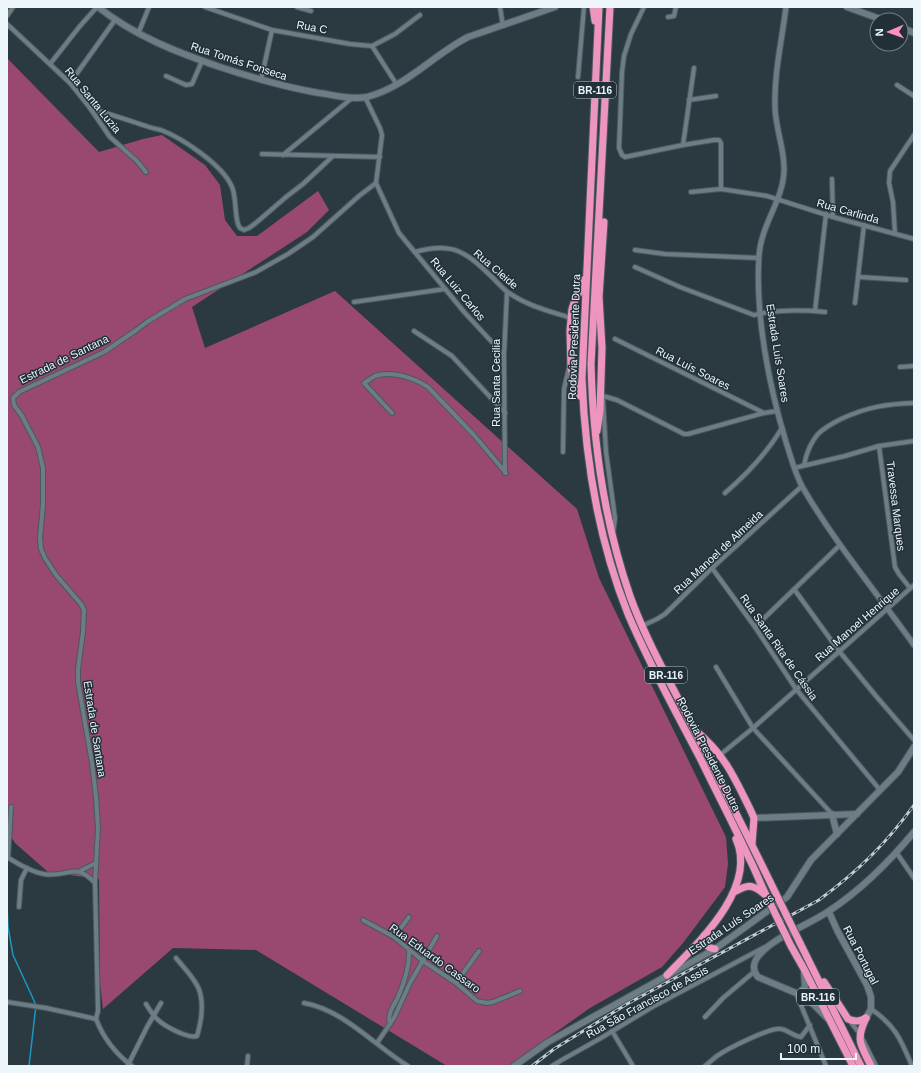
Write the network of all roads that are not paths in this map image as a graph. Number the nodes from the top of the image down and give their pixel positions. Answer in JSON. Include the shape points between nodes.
{"nodes":[{"id":1,"x":13,"y":7,"type":"edge"},
{"id":2,"x":98,"y":7,"type":"edge"},
{"id":3,"x":149,"y":7,"type":"edge"},
{"id":4,"x":205,"y":7,"type":"edge"},
{"id":5,"x":297,"y":7,"type":"edge"},
{"id":6,"x":500,"y":7,"type":"edge"},
{"id":7,"x":555,"y":7,"type":"edge"},
{"id":8,"x":584,"y":7,"type":"edge"},
{"id":9,"x":593,"y":7,"type":"edge"},
{"id":10,"x":599,"y":7,"type":"edge"},
{"id":11,"x":611,"y":7,"type":"edge"},
{"id":12,"x":644,"y":7,"type":"edge"},
{"id":13,"x":676,"y":7,"type":"edge"},
{"id":14,"x":786,"y":7,"type":"edge"},
{"id":15,"x":846,"y":7,"type":"edge"},
{"id":16,"x":311,"y":11,"type":"dead end"},
{"id":17,"x":420,"y":15,"type":"dead end"},
{"id":18,"x":869,"y":15,"type":"edge"},
{"id":19,"x":7,"y":16,"type":"edge"},
{"id":20,"x":668,"y":17,"type":"dead end"},
{"id":21,"x":115,"y":20,"type":"junction"},
{"id":22,"x":7,"y":24,"type":"edge"},
{"id":23,"x":503,"y":26,"type":"junction"},
{"id":24,"x":272,"y":30,"type":"junction"},
{"id":25,"x":597,"y":30,"type":"junction"},
{"id":26,"x":138,"y":34,"type":"junction"},
{"id":27,"x":372,"y":46,"type":"junction"},
{"id":28,"x":202,"y":61,"type":"junction"},
{"id":29,"x":50,"y":64,"type":"junction"},
{"id":30,"x":694,"y":68,"type":"dead end"},
{"id":31,"x":166,"y":76,"type":"dead end"},
{"id":32,"x":578,"y":77,"type":"dead end"},
{"id":33,"x":261,"y":80,"type":"junction"},
{"id":34,"x":70,"y":83,"type":"junction"},
{"id":35,"x":397,"y":85,"type":"junction"},
{"id":36,"x":897,"y":85,"type":"dead end"},
{"id":37,"x":716,"y":96,"type":"dead end"},
{"id":38,"x":914,"y":96,"type":"edge"},
{"id":39,"x":366,"y":97,"type":"junction"},
{"id":40,"x":352,"y":98,"type":"junction"},
{"id":41,"x":689,"y":100,"type":"junction"},
{"id":42,"x":90,"y":108,"type":"junction"},
{"id":43,"x":914,"y":135,"type":"edge"},
{"id":44,"x":683,"y":145,"type":"junction"},
{"id":45,"x":262,"y":154,"type":"dead end"},
{"id":46,"x":283,"y":155,"type":"junction"},
{"id":47,"x":334,"y":156,"type":"junction"},
{"id":48,"x":380,"y":157,"type":"junction"},
{"id":49,"x":146,"y":172,"type":"dead end"},
{"id":50,"x":591,"y":173,"type":"junction"},
{"id":51,"x":832,"y":179,"type":"dead end"},
{"id":52,"x":376,"y":183,"type":"junction"},
{"id":53,"x":721,"y":189,"type":"junction"},
{"id":54,"x":601,"y":192,"type":"junction"},
{"id":55,"x":692,"y":192,"type":"dead end"},
{"id":56,"x":777,"y":198,"type":"junction"},
{"id":57,"x":826,"y":214,"type":"junction"},
{"id":58,"x":833,"y":216,"type":"junction"},
{"id":59,"x":864,"y":225,"type":"junction"},
{"id":60,"x":896,"y":234,"type":"junction"},
{"id":61,"x":914,"y":239,"type":"edge"},
{"id":62,"x":635,"y":250,"type":"dead end"},
{"id":63,"x":415,"y":252,"type":"junction"},
{"id":64,"x":759,"y":258,"type":"junction"},
{"id":65,"x":635,"y":268,"type":"dead end"},
{"id":66,"x":858,"y":277,"type":"junction"},
{"id":67,"x":906,"y":280,"type":"dead end"},
{"id":68,"x":445,"y":289,"type":"junction"},
{"id":69,"x":507,"y":292,"type":"junction"},
{"id":70,"x":354,"y":302,"type":"dead end"},
{"id":71,"x":855,"y":303,"type":"dead end"},
{"id":72,"x":815,"y":311,"type":"junction"},
{"id":73,"x":825,"y":312,"type":"dead end"},
{"id":74,"x":759,"y":314,"type":"junction"},
{"id":75,"x":571,"y":318,"type":"junction"},
{"id":76,"x":414,"y":331,"type":"dead end"},
{"id":77,"x":615,"y":339,"type":"dead end"},
{"id":78,"x":504,"y":355,"type":"junction"},
{"id":79,"x":570,"y":364,"type":"junction"},
{"id":80,"x":914,"y":366,"type":"edge"},
{"id":81,"x":900,"y":367,"type":"dead end"},
{"id":82,"x":602,"y":394,"type":"junction"},
{"id":83,"x":914,"y":403,"type":"edge"},
{"id":84,"x":7,"y":404,"type":"edge"},
{"id":85,"x":14,"y":405,"type":"junction"},
{"id":86,"x":777,"y":411,"type":"junction"},
{"id":87,"x":392,"y":413,"type":"dead end"},
{"id":88,"x":764,"y":413,"type":"junction"},
{"id":89,"x":505,"y":414,"type":"junction"},
{"id":90,"x":782,"y":428,"type":"junction"},
{"id":91,"x":596,"y":441,"type":"junction"},
{"id":92,"x":914,"y":441,"type":"edge"},
{"id":93,"x":879,"y":446,"type":"junction"},
{"id":94,"x":563,"y":452,"type":"dead end"},
{"id":95,"x":804,"y":465,"type":"junction"},
{"id":96,"x":794,"y":468,"type":"junction"},
{"id":97,"x":802,"y":486,"type":"junction"},
{"id":98,"x":725,"y":493,"type":"dead end"},
{"id":99,"x":594,"y":495,"type":"junction"},
{"id":100,"x":613,"y":536,"type":"junction"},
{"id":101,"x":840,"y":544,"type":"junction"},
{"id":102,"x":712,"y":568,"type":"junction"},
{"id":103,"x":912,"y":587,"type":"edge"},
{"id":104,"x":794,"y":589,"type":"junction"},
{"id":105,"x":888,"y":609,"type":"junction"},
{"id":106,"x":642,"y":626,"type":"junction"},
{"id":107,"x":755,"y":627,"type":"junction"},
{"id":108,"x":914,"y":645,"type":"edge"},
{"id":109,"x":839,"y":651,"type":"junction"},
{"id":110,"x":716,"y":667,"type":"dead end"},
{"id":111,"x":796,"y":689,"type":"junction"},
{"id":112,"x":678,"y":718,"type":"junction"},
{"id":113,"x":753,"y":728,"type":"junction"},
{"id":114,"x":694,"y":729,"type":"junction"},
{"id":115,"x":914,"y":740,"type":"edge"},
{"id":116,"x":914,"y":747,"type":"edge"},
{"id":117,"x":720,"y":755,"type":"junction"},
{"id":118,"x":880,"y":790,"type":"junction"},
{"id":119,"x":11,"y":808,"type":"dead end"},
{"id":120,"x":832,"y":814,"type":"junction"},
{"id":121,"x":857,"y":814,"type":"junction"},
{"id":122,"x":754,"y":818,"type":"junction"},
{"id":123,"x":914,"y":832,"type":"edge"},
{"id":124,"x":837,"y":834,"type":"junction"},
{"id":125,"x":752,"y":844,"type":"junction"},
{"id":126,"x":896,"y":852,"type":"junction"},
{"id":127,"x":7,"y":857,"type":"edge"},
{"id":128,"x":96,"y":864,"type":"junction"},
{"id":129,"x":27,"y":868,"type":"junction"},
{"id":130,"x":80,"y":872,"type":"junction"},
{"id":131,"x":914,"y":878,"type":"edge"},
{"id":132,"x":96,"y":883,"type":"junction"},
{"id":133,"x":734,"y":892,"type":"junction"},
{"id":134,"x":767,"y":898,"type":"junction"},
{"id":135,"x":19,"y":907,"type":"dead end"},
{"id":136,"x":829,"y":912,"type":"junction"},
{"id":137,"x":408,"y":917,"type":"dead end"},
{"id":138,"x":363,"y":920,"type":"dead end"},
{"id":139,"x":437,"y":936,"type":"dead end"},
{"id":140,"x":704,"y":936,"type":"junction"},
{"id":141,"x":394,"y":937,"type":"junction"},
{"id":142,"x":772,"y":944,"type":"junction"},
{"id":143,"x":716,"y":948,"type":"junction"},
{"id":144,"x":408,"y":950,"type":"junction"},
{"id":145,"x":479,"y":951,"type":"dead end"},
{"id":146,"x":176,"y":958,"type":"dead end"},
{"id":147,"x":423,"y":961,"type":"junction"},
{"id":148,"x":804,"y":969,"type":"junction"},
{"id":149,"x":754,"y":971,"type":"junction"},
{"id":150,"x":815,"y":974,"type":"junction"},
{"id":151,"x":667,"y":975,"type":"junction"},
{"id":152,"x":456,"y":983,"type":"junction"},
{"id":153,"x":520,"y":991,"type":"dead end"},
{"id":154,"x":797,"y":993,"type":"junction"},
{"id":155,"x":7,"y":1002,"type":"edge"},
{"id":156,"x":161,"y":1003,"type":"dead end"},
{"id":157,"x":304,"y":1003,"type":"dead end"},
{"id":158,"x":146,"y":1004,"type":"dead end"},
{"id":159,"x":872,"y":1009,"type":"junction"},
{"id":160,"x":154,"y":1015,"type":"junction"},
{"id":161,"x":705,"y":1017,"type":"dead end"},
{"id":162,"x":866,"y":1018,"type":"junction"},
{"id":163,"x":96,"y":1019,"type":"junction"},
{"id":164,"x":848,"y":1019,"type":"junction"},
{"id":165,"x":390,"y":1024,"type":"junction"},
{"id":166,"x":832,"y":1024,"type":"junction"},
{"id":167,"x":810,"y":1025,"type":"junction"},
{"id":168,"x":612,"y":1031,"type":"junction"},
{"id":169,"x":860,"y":1034,"type":"junction"},
{"id":170,"x":377,"y":1043,"type":"junction"},
{"id":171,"x":248,"y":1056,"type":"dead end"},
{"id":172,"x":129,"y":1065,"type":"edge"},
{"id":173,"x":247,"y":1066,"type":"edge"},
{"id":174,"x":408,"y":1066,"type":"edge"},
{"id":175,"x":514,"y":1066,"type":"edge"},
{"id":176,"x":552,"y":1066,"type":"edge"},
{"id":177,"x":633,"y":1066,"type":"edge"},
{"id":178,"x":705,"y":1066,"type":"edge"},
{"id":179,"x":826,"y":1066,"type":"edge"},
{"id":180,"x":853,"y":1066,"type":"edge"},
{"id":181,"x":861,"y":1066,"type":"edge"},
{"id":182,"x":871,"y":1066,"type":"edge"},
{"id":183,"x":876,"y":1066,"type":"edge"},
{"id":184,"x":912,"y":1066,"type":"edge"}],
"edges":[{"from":1,"to":19,"type":"street"},
{"from":2,"to":21,"type":"main road","name":"Rua Tomás Fonseca"},
{"from":2,"to":29,"type":"street"},
{"from":3,"to":26,"type":"street"},
{"from":4,"to":24,"type":"street","name":"Rua C"},
{"from":5,"to":16,"type":"street"},
{"from":6,"to":23,"type":"street"},
{"from":7,"to":23,"type":"main road","name":"Rua Tomás Fonseca"},
{"from":8,"to":32,"type":"street"},
{"from":9,"to":25,"type":"highway"},
{"from":10,"to":25,"type":"highway","name":"Rodovia Presidente Dutra","number":"BR-116"},
{"from":11,"to":54,"type":"highway","name":"Rodovia Presidente Dutra","number":"BR-116"},
{"from":12,"to":44,"type":"street","via":[[624,56],[619,148],[622,155],[630,156]]},
{"from":13,"to":20,"type":"street","via":[[674,16]]},
{"from":14,"to":56,"type":"street","name":"Estrada Luís Soares","via":[[775,105],[784,159],[782,186]]},
{"from":15,"to":18,"type":"main road"},
{"from":17,"to":27,"type":"street"},
{"from":21,"to":26,"type":"main road","name":"Rua Tomás Fonseca"},
{"from":21,"to":34,"type":"street"},
{"from":22,"to":29,"type":"street","name":"Rua Santa Luzia"},
{"from":23,"to":35,"type":"main road","name":"Rua Tomás Fonseca","via":[[456,43]]},
{"from":24,"to":27,"type":"street","name":"Rua C"},
{"from":24,"to":33,"type":"street"},
{"from":25,"to":50,"type":"highway","name":"Rodovia Presidente Dutra","number":"BR-116"},
{"from":26,"to":28,"type":"main road","name":"Rua Tomás Fonseca","via":[[156,44]]},
{"from":27,"to":35,"type":"street"},
{"from":28,"to":31,"type":"street","via":[[192,84]]},
{"from":28,"to":33,"type":"main road","name":"Rua Tomás Fonseca"},
{"from":29,"to":34,"type":"street","name":"Rua Santa Luzia"},
{"from":30,"to":41,"type":"street"},
{"from":33,"to":40,"type":"main road","name":"Rua Tomás Fonseca","via":[[290,88]]},
{"from":34,"to":42,"type":"street","name":"Rua Santa Luzia"},
{"from":35,"to":39,"type":"main road","name":"Rua Tomás Fonseca"},
{"from":36,"to":38,"type":"street"},
{"from":37,"to":41,"type":"street"},
{"from":39,"to":40,"type":"main road","name":"Rua Tomás Fonseca"},
{"from":39,"to":48,"type":"street","via":[[382,135]]},
{"from":40,"to":46,"type":"street"},
{"from":41,"to":44,"type":"street"},
{"from":42,"to":47,"type":"street","via":[[161,130],[217,165],[232,187],[238,224],[244,230],[257,222]]},
{"from":42,"to":49,"type":"street","name":"Rua Santa Luzia","via":[[110,137]]},
{"from":43,"to":60,"type":"street","via":[[890,171],[889,183]]},
{"from":44,"to":53,"type":"street","via":[[719,140]]},
{"from":45,"to":46,"type":"street"},
{"from":46,"to":47,"type":"street"},
{"from":47,"to":48,"type":"street"},
{"from":48,"to":52,"type":"street"},
{"from":50,"to":75,"type":"highway","via":[[585,235],[585,268]]},
{"from":50,"to":99,"type":"highway","name":"Rodovia Presidente Dutra","number":"BR-116","via":[[582,378],[583,410]]},
{"from":51,"to":58,"type":"street"},
{"from":52,"to":63,"type":"street","via":[[394,225]]},
{"from":52,"to":85,"type":"street","name":"Estrada de Santana","via":[[313,237],[288,254],[256,272],[185,299],[104,352],[19,392],[13,398]]},
{"from":53,"to":55,"type":"street","name":"Rua Carlinda"},
{"from":53,"to":56,"type":"street","name":"Rua Carlinda"},
{"from":54,"to":82,"type":"highway","via":[[604,222],[599,297]]},
{"from":54,"to":91,"type":"highway","name":"Rodovia Presidente Dutra","number":"BR-116","via":[[591,364]]},
{"from":56,"to":57,"type":"street","name":"Rua Carlinda"},
{"from":56,"to":64,"type":"street","name":"Estrada Luís Soares","via":[[760,241]]},
{"from":57,"to":58,"type":"street","name":"Rua Carlinda"},
{"from":57,"to":72,"type":"street"},
{"from":58,"to":59,"type":"street","name":"Rua Carlinda"},
{"from":59,"to":60,"type":"street","name":"Rua Carlinda"},
{"from":59,"to":66,"type":"street"},
{"from":60,"to":61,"type":"street","name":"Rua Carlinda"},
{"from":62,"to":64,"type":"street","via":[[665,254]]},
{"from":63,"to":68,"type":"street","name":"Rua Luiz Carlos"},
{"from":63,"to":69,"type":"street","name":"Rua Cleide","via":[[437,248],[464,253]]},
{"from":64,"to":74,"type":"street","name":"Estrada Luís Soares"},
{"from":65,"to":74,"type":"street","via":[[732,308],[754,315]]},
{"from":66,"to":67,"type":"street"},
{"from":66,"to":71,"type":"street"},
{"from":68,"to":70,"type":"street"},
{"from":68,"to":78,"type":"street","name":"Rua Luiz Carlos"},
{"from":69,"to":75,"type":"street","name":"Rua Cleide","via":[[532,306]]},
{"from":69,"to":78,"type":"street","name":"Rua Santa Cecilia"},
{"from":72,"to":73,"type":"street"},
{"from":72,"to":74,"type":"street"},
{"from":74,"to":86,"type":"street","name":"Estrada Luís Soares"},
{"from":75,"to":79,"type":"highway"},
{"from":76,"to":89,"type":"street","via":[[452,356]]},
{"from":77,"to":88,"type":"street","name":"Rua Luís Soares"},
{"from":78,"to":89,"type":"street","name":"Rua Santa Cecilia"},
{"from":79,"to":94,"type":"street","via":[[564,389]]},
{"from":79,"to":99,"type":"highway","via":[[579,390],[590,487]]},
{"from":80,"to":81,"type":"street"},
{"from":82,"to":88,"type":"street","via":[[684,434]]},
{"from":82,"to":91,"type":"highway"},
{"from":82,"to":100,"type":"street","via":[[606,452],[615,518]]},
{"from":83,"to":95,"type":"street","via":[[871,407],[829,425],[817,436]]},
{"from":84,"to":85,"type":"street"},
{"from":85,"to":128,"type":"street","name":"Estrada de Santana","via":[[38,447],[43,468],[41,549],[56,575],[84,610],[78,682],[96,797]]},
{"from":86,"to":88,"type":"street"},
{"from":86,"to":90,"type":"street","name":"Estrada Luís Soares"},
{"from":87,"to":89,"type":"street","name":"Rua Santa Cecilia","via":[[364,383],[374,376],[390,374],[410,378],[428,387],[506,473]]},
{"from":90,"to":96,"type":"street","name":"Estrada Luís Soares"},
{"from":90,"to":98,"type":"street","via":[[749,470]]},
{"from":91,"to":100,"type":"highway","name":"Rodovia Presidente Dutra","number":"BR-116","via":[[603,492]]},
{"from":92,"to":93,"type":"street"},
{"from":93,"to":95,"type":"street"},
{"from":93,"to":103,"type":"street","name":"Travessa Marques","via":[[895,567]]},
{"from":95,"to":96,"type":"street"},
{"from":96,"to":97,"type":"street","name":"Estrada Luís Soares"},
{"from":97,"to":101,"type":"street","name":"Estrada Luís Soares"},
{"from":97,"to":102,"type":"street","name":"Rua Manoel de Almeida"},
{"from":99,"to":112,"type":"highway","name":"Rodovia Presidente Dutra","number":"BR-116","via":[[600,528],[628,612]]},
{"from":100,"to":106,"type":"highway","name":"Rodovia Presidente Dutra","number":"BR-116","via":[[630,596]]},
{"from":101,"to":104,"type":"street"},
{"from":101,"to":105,"type":"street","name":"Estrada Luís Soares"},
{"from":102,"to":106,"type":"street","name":"Rua Manoel de Almeida","via":[[666,614]]},
{"from":102,"to":107,"type":"street","name":"Rua Santa Rita de Cássia"},
{"from":103,"to":105,"type":"street","name":"Rua Manoel Henrique"},
{"from":104,"to":107,"type":"street"},
{"from":104,"to":109,"type":"street"},
{"from":105,"to":108,"type":"street","name":"Estrada Luís Soares"},
{"from":105,"to":109,"type":"street","name":"Rua Manoel Henrique"},
{"from":106,"to":114,"type":"highway","name":"Rodovia Presidente Dutra","number":"BR-116"},
{"from":107,"to":111,"type":"street","name":"Rua Santa Rita de Cássia"},
{"from":109,"to":111,"type":"street","name":"Rua Manoel Henrique"},
{"from":109,"to":115,"type":"street"},
{"from":110,"to":113,"type":"street"},
{"from":111,"to":113,"type":"street","name":"Rua Manoel Henrique"},
{"from":111,"to":118,"type":"street","name":"Rua Santa Rita de Cássia"},
{"from":112,"to":133,"type":"highway","via":[[738,844],[740,872]]},
{"from":112,"to":134,"type":"highway","name":"Rodovia Presidente Dutra","number":"BR-116"},
{"from":113,"to":117,"type":"street","name":"Rua Manoel Henrique"},
{"from":113,"to":120,"type":"street"},
{"from":114,"to":117,"type":"highway"},
{"from":114,"to":125,"type":"highway","name":"Rodovia Presidente Dutra","number":"BR-116"},
{"from":116,"to":118,"type":"main road","name":"Estrada Luís Soares","via":[[898,772]]},
{"from":117,"to":122,"type":"highway","via":[[732,773]]},
{"from":118,"to":121,"type":"main road","name":"Estrada Luís Soares"},
{"from":119,"to":127,"type":"street"},
{"from":120,"to":121,"type":"main road"},
{"from":120,"to":122,"type":"main road"},
{"from":120,"to":124,"type":"main road"},
{"from":121,"to":124,"type":"main road","name":"Estrada Luís Soares"},
{"from":122,"to":125,"type":"highway"},
{"from":123,"to":126,"type":"main road"},
{"from":124,"to":143,"type":"main road","name":"Estrada Luís Soares","via":[[811,860],[785,899]]},
{"from":125,"to":150,"type":"highway","name":"Rodovia Presidente Dutra","number":"BR-116","bridge":true},
{"from":126,"to":131,"type":"street"},
{"from":126,"to":136,"type":"main road","via":[[856,891]]},
{"from":127,"to":129,"type":"street"},
{"from":128,"to":130,"type":"street"},
{"from":128,"to":132,"type":"street","name":"Estrada de Santana"},
{"from":129,"to":130,"type":"street","via":[[51,875]]},
{"from":129,"to":135,"type":"street","via":[[21,880]]},
{"from":130,"to":132,"type":"street"},
{"from":132,"to":163,"type":"street","name":"Estrada de Santana"},
{"from":133,"to":134,"type":"highway","via":[[752,886],[758,888]]},
{"from":133,"to":140,"type":"highway"},
{"from":134,"to":148,"type":"highway","name":"Rodovia Presidente Dutra","number":"BR-116","bridge":true},
{"from":136,"to":142,"type":"main road"},
{"from":136,"to":159,"type":"main road","name":"Rua Portugal","via":[[871,996]]},
{"from":137,"to":141,"type":"street"},
{"from":138,"to":141,"type":"street","name":"Rua Eduardo Cassaro"},
{"from":139,"to":147,"type":"street"},
{"from":140,"to":143,"type":"highway","via":[[707,946]]},
{"from":140,"to":151,"type":"highway"},
{"from":141,"to":144,"type":"street","name":"Rua Eduardo Cassaro"},
{"from":142,"to":149,"type":"main road","via":[[758,956]]},
{"from":142,"to":168,"type":"street","name":"Rua São Francisco de Assis"},
{"from":143,"to":151,"type":"main road","name":"Estrada Luís Soares"},
{"from":144,"to":147,"type":"street","name":"Rua Eduardo Cassaro"},
{"from":144,"to":165,"type":"street","via":[[408,967],[391,1010]]},
{"from":145,"to":152,"type":"street"},
{"from":146,"to":160,"type":"street","via":[[200,990],[202,1000],[199,1032],[195,1037],[189,1036],[167,1026]]},
{"from":147,"to":152,"type":"street","name":"Rua Eduardo Cassaro"},
{"from":147,"to":165,"type":"street"},
{"from":148,"to":154,"type":"main road","via":[[805,987]]},
{"from":148,"to":166,"type":"highway","name":"Rodovia Presidente Dutra","number":"BR-116"},
{"from":149,"to":154,"type":"main road","via":[[761,978]]},
{"from":149,"to":161,"type":"street"},
{"from":150,"to":164,"type":"highway","via":[[824,982]]},
{"from":150,"to":181,"type":"highway","name":"Rodovia Presidente Dutra","number":"BR-116"},
{"from":151,"to":175,"type":"main road","name":"Estrada Luís Soares","via":[[548,1042]]},
{"from":152,"to":153,"type":"street","name":"Rua Eduardo Cassaro","via":[[477,1000],[487,1003]]},
{"from":154,"to":166,"type":"main road","via":[[812,1003]]},
{"from":154,"to":167,"type":"street"},
{"from":155,"to":163,"type":"street"},
{"from":156,"to":160,"type":"street"},
{"from":157,"to":170,"type":"street","via":[[329,1011]]},
{"from":158,"to":160,"type":"street"},
{"from":159,"to":162,"type":"main road"},
{"from":159,"to":184,"type":"street","via":[[892,1026]]},
{"from":160,"to":172,"type":"street"},
{"from":162,"to":164,"type":"highway","via":[[859,1021]]},
{"from":162,"to":169,"type":"highway"},
{"from":163,"to":172,"type":"street","via":[[103,1034]]},
{"from":164,"to":169,"type":"street"},
{"from":165,"to":170,"type":"street"},
{"from":166,"to":180,"type":"highway","name":"Rodovia Presidente Dutra","number":"BR-116"},
{"from":167,"to":178,"type":"street","via":[[801,1037],[781,1029],[772,1030],[718,1056]]},
{"from":167,"to":179,"type":"street"},
{"from":168,"to":176,"type":"street","name":"Rua São Francisco de Assis"},
{"from":168,"to":177,"type":"street"},
{"from":169,"to":182,"type":"highway","via":[[860,1042]]},
{"from":169,"to":183,"type":"street"},
{"from":170,"to":174,"type":"street"},
{"from":171,"to":173,"type":"street"}]}
